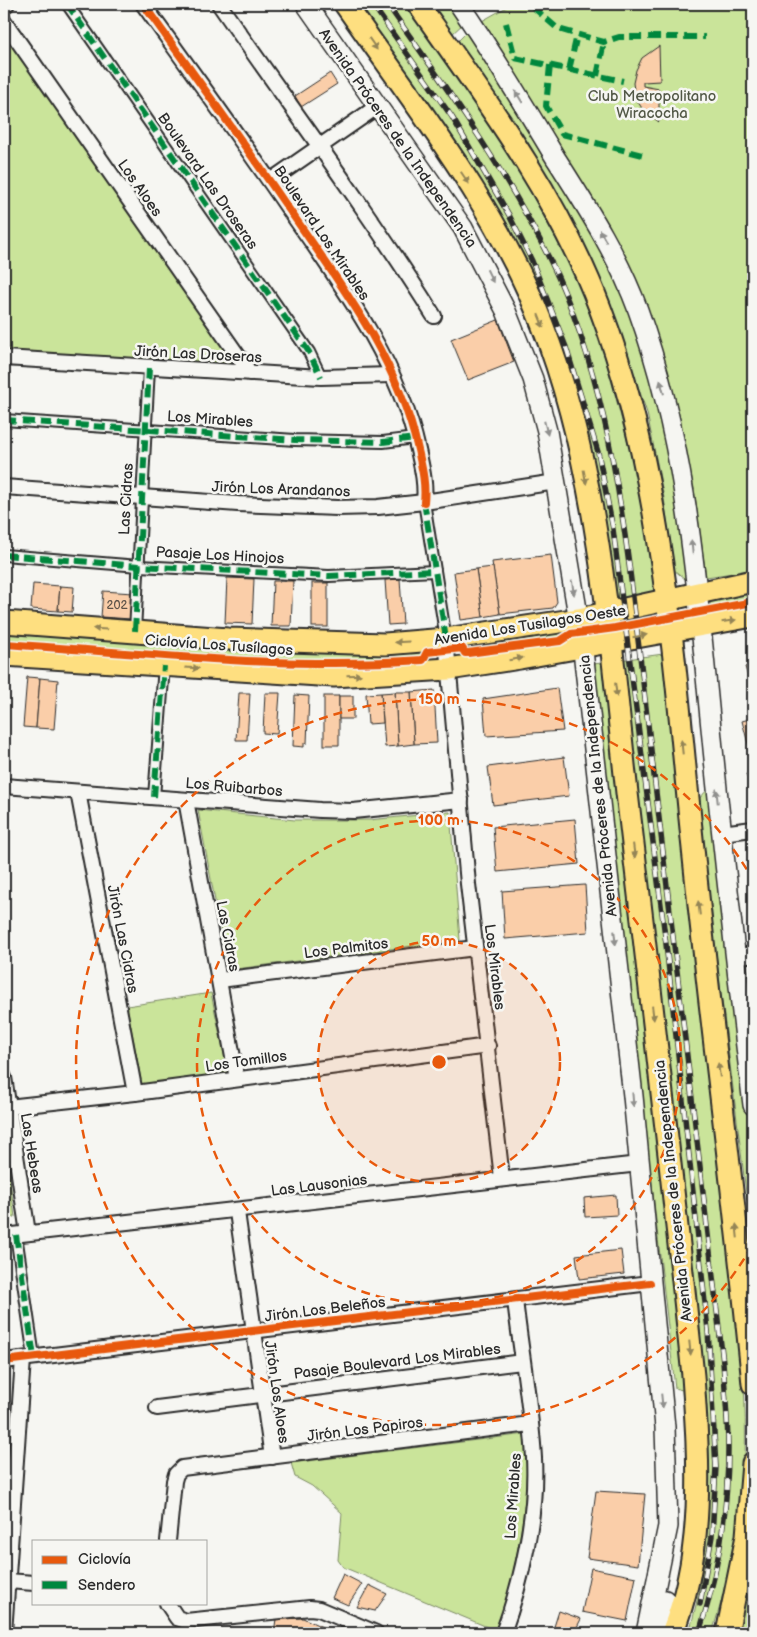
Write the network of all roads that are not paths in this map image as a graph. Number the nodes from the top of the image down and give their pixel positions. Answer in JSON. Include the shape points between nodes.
{"nodes":[{"id":1,"x":7,"y":4,"type":"edge"},
{"id":2,"x":67,"y":4,"type":"edge"},
{"id":3,"x":143,"y":4,"type":"edge"},
{"id":4,"x":219,"y":4,"type":"edge"},
{"id":5,"x":306,"y":4,"type":"edge"},
{"id":6,"x":345,"y":4,"type":"edge"},
{"id":7,"x":418,"y":4,"type":"edge"},
{"id":8,"x":459,"y":4,"type":"edge"},
{"id":9,"x":4,"y":6,"type":"edge"},
{"id":10,"x":4,"y":21,"type":"edge"},
{"id":11,"x":378,"y":106,"type":"junction"},
{"id":12,"x":318,"y":146,"type":"junction"},
{"id":13,"x":270,"y":181,"type":"junction"},
{"id":14,"x":434,"y":316,"type":"dead end"},
{"id":15,"x":4,"y":358,"type":"edge"},
{"id":16,"x":149,"y":368,"type":"junction"},
{"id":17,"x":250,"y":373,"type":"junction"},
{"id":18,"x":391,"y":375,"type":"junction"},
{"id":19,"x":321,"y":377,"type":"junction"},
{"id":20,"x":4,"y":420,"type":"edge"},
{"id":21,"x":146,"y":431,"type":"junction"},
{"id":22,"x":415,"y":438,"type":"junction"},
{"id":23,"x":556,"y":482,"type":"junction"},
{"id":24,"x":4,"y":487,"type":"edge"},
{"id":25,"x":142,"y":497,"type":"junction"},
{"id":26,"x":424,"y":502,"type":"junction"},
{"id":27,"x":4,"y":555,"type":"edge"},
{"id":28,"x":139,"y":566,"type":"junction"},
{"id":29,"x":435,"y":572,"type":"junction"},
{"id":30,"x":753,"y":581,"type":"edge"},
{"id":31,"x":697,"y":595,"type":"junction"},
{"id":32,"x":666,"y":602,"type":"junction"},
{"id":33,"x":606,"y":614,"type":"junction"},
{"id":34,"x":753,"y":616,"type":"edge"},
{"id":35,"x":579,"y":619,"type":"junction"},
{"id":36,"x":4,"y":622,"type":"edge"},
{"id":37,"x":701,"y":626,"type":"junction"},
{"id":38,"x":135,"y":631,"type":"junction"},
{"id":39,"x":670,"y":631,"type":"junction"},
{"id":40,"x":446,"y":639,"type":"junction"},
{"id":41,"x":610,"y":641,"type":"junction"},
{"id":42,"x":582,"y":646,"type":"junction"},
{"id":43,"x":4,"y":655,"type":"edge"},
{"id":44,"x":164,"y":666,"type":"junction"},
{"id":45,"x":449,"y":669,"type":"junction"},
{"id":46,"x":4,"y":786,"type":"edge"},
{"id":47,"x":78,"y":792,"type":"junction"},
{"id":48,"x":154,"y":797,"type":"junction"},
{"id":49,"x":186,"y":800,"type":"junction"},
{"id":50,"x":461,"y":800,"type":"junction"},
{"id":51,"x":753,"y":829,"type":"edge"},
{"id":52,"x":721,"y":833,"type":"junction"},
{"id":53,"x":475,"y":948,"type":"junction"},
{"id":54,"x":744,"y":956,"type":"edge"},
{"id":55,"x":220,"y":980,"type":"junction"},
{"id":56,"x":488,"y":1046,"type":"junction"},
{"id":57,"x":4,"y":1077,"type":"edge"},
{"id":58,"x":237,"y":1079,"type":"junction"},
{"id":59,"x":135,"y":1093,"type":"junction"},
{"id":60,"x":753,"y":1105,"type":"edge"},
{"id":61,"x":8,"y":1107,"type":"junction"},
{"id":62,"x":639,"y":1164,"type":"junction"},
{"id":63,"x":502,"y":1178,"type":"junction"},
{"id":64,"x":237,"y":1212,"type":"junction"},
{"id":65,"x":16,"y":1235,"type":"edge"},
{"id":66,"x":650,"y":1283,"type":"junction"},
{"id":67,"x":515,"y":1300,"type":"junction"},
{"id":68,"x":254,"y":1331,"type":"junction"},
{"id":69,"x":28,"y":1358,"type":"junction"},
{"id":70,"x":4,"y":1361,"type":"edge"},
{"id":71,"x":522,"y":1362,"type":"junction"},
{"id":72,"x":753,"y":1384,"type":"edge"},
{"id":73,"x":262,"y":1395,"type":"junction"},
{"id":74,"x":157,"y":1408,"type":"dead end"},
{"id":75,"x":530,"y":1424,"type":"junction"},
{"id":76,"x":272,"y":1457,"type":"junction"},
{"id":77,"x":753,"y":1463,"type":"edge"},
{"id":78,"x":668,"y":1526,"type":"junction"},
{"id":79,"x":168,"y":1540,"type":"edge"},
{"id":80,"x":750,"y":1540,"type":"edge"},
{"id":81,"x":8,"y":1582,"type":"junction"},
{"id":82,"x":32,"y":1583,"type":"edge"},
{"id":83,"x":168,"y":1604,"type":"edge"},
{"id":84,"x":4,"y":1633,"type":"edge"},
{"id":85,"x":376,"y":1633,"type":"edge"},
{"id":86,"x":503,"y":1633,"type":"edge"},
{"id":87,"x":646,"y":1633,"type":"edge"},
{"id":88,"x":660,"y":1633,"type":"edge"},
{"id":89,"x":672,"y":1633,"type":"edge"},
{"id":90,"x":727,"y":1633,"type":"edge"}],
"edges":[{"from":1,"to":9,"type":"street"},
{"from":2,"to":19,"type":"street","name":"Boulevard Las Droseras","via":[[309,352]]},
{"from":3,"to":13,"type":"street","name":"Boulevard Los Mirables"},
{"from":4,"to":12,"type":"street"},
{"from":5,"to":11,"type":"main road","name":"Avenida Próceres de la Independencia"},
{"from":6,"to":33,"type":"main road","name":"Avenida Próceres de la Independencia","one_way":true,"via":[[480,200],[512,254],[537,311],[553,353],[578,442]]},
{"from":7,"to":32,"type":"main road","via":[[534,174],[599,305],[635,422],[649,488]]},
{"from":31,"to":8,"type":"main road","one_way":true,"via":[[670,418],[637,307],[603,235]]},
{"from":10,"to":17,"type":"street","name":"Los Aloes"},
{"from":11,"to":12,"type":"street"},
{"from":11,"to":23,"type":"main road","name":"Avenida Próceres de la Independencia","one_way":true,"via":[[463,228],[503,303],[533,379]]},
{"from":12,"to":13,"type":"street"},
{"from":12,"to":14,"type":"street","via":[[387,240]]},
{"from":13,"to":18,"type":"street","name":"Boulevard Los Mirables","via":[[354,303]]},
{"from":15,"to":16,"type":"street","name":"Jirón Las Droseras"},
{"from":16,"to":17,"type":"street","name":"Jirón Las Droseras"},
{"from":16,"to":21,"type":"street","name":"Las Cidras"},
{"from":17,"to":19,"type":"street","name":"Jirón Las Droseras"},
{"from":18,"to":19,"type":"street","name":"Jirón Las Droseras"},
{"from":18,"to":22,"type":"street","name":"Boulevard Los Mirables"},
{"from":20,"to":21,"type":"street","name":"Los Mirables"},
{"from":21,"to":22,"type":"street","name":"Los Mirables","via":[[295,440],[383,442]]},
{"from":21,"to":25,"type":"street","name":"Las Cidras"},
{"from":22,"to":26,"type":"street","name":"Boulevard Los Mirables","via":[[426,486]]},
{"from":23,"to":26,"type":"street","name":"Jirón Los Arandanos"},
{"from":23,"to":35,"type":"main road","name":"Avenida Próceres de la Independencia","one_way":true},
{"from":24,"to":25,"type":"street","name":"Jirón Los Arandanos"},
{"from":25,"to":26,"type":"street","name":"Jirón Los Arandanos","via":[[296,508],[378,508]]},
{"from":25,"to":28,"type":"street","name":"Las Cidras"},
{"from":26,"to":29,"type":"street"},
{"from":27,"to":28,"type":"street","name":"Pasaje Los Hinojos"},
{"from":28,"to":29,"type":"street","name":"Pasaje Los Hinojos","via":[[330,576]]},
{"from":28,"to":38,"type":"street","name":"Las Cidras"},
{"from":29,"to":40,"type":"street"},
{"from":30,"to":31,"type":"main road","name":"Avenida Los Tusilagos Oeste"},
{"from":31,"to":32,"type":"main road","name":"Avenida Los Tusilagos Oeste"},
{"from":31,"to":37,"type":"main road"},
{"from":32,"to":33,"type":"main road","name":"Avenida Los Tusilagos Oeste"},
{"from":32,"to":39,"type":"main road"},
{"from":33,"to":35,"type":"main road","name":"Avenida Los Tusilagos Oeste"},
{"from":33,"to":41,"type":"main road","name":"Avenida Próceres de la Independencia"},
{"from":37,"to":34,"type":"main road","name":"Avenida Los Tusilagos Oeste","one_way":true},
{"from":35,"to":40,"type":"main road","name":"Avenida Los Tusilagos Oeste"},
{"from":35,"to":42,"type":"main road","name":"Avenida Próceres de la Independencia"},
{"from":38,"to":36,"type":"main road","name":"Avenida Los Tusilagos Oeste","one_way":true},
{"from":37,"to":39,"type":"main road","name":"Avenida Los Tusilagos Oeste"},
{"from":52,"to":37,"type":"main road","one_way":true},
{"from":40,"to":38,"type":"main road","name":"Avenida Los Tusilagos Oeste","one_way":true,"via":[[386,644],[319,643]]},
{"from":41,"to":39,"type":"main road","name":"Avenida Los Tusilagos Oeste","one_way":true},
{"from":72,"to":39,"type":"main road","one_way":true},
{"from":40,"to":45,"type":"street","name":"Los Mirables"},
{"from":41,"to":42,"type":"main road","name":"Avenida Los Tusilagos Oeste"},
{"from":41,"to":89,"type":"main road","name":"Avenida Próceres de la Independencia","one_way":true,"via":[[683,1274],[698,1444],[694,1538],[685,1598]]},
{"from":45,"to":42,"type":"main road","name":"Avenida Los Tusilagos Oeste","one_way":true},
{"from":42,"to":62,"type":"main road","name":"Avenida Próceres de la Independencia","one_way":true},
{"from":43,"to":44,"type":"main road","name":"Avenida Los Tusilagos Oeste"},
{"from":44,"to":45,"type":"main road","name":"Avenida Los Tusilagos Oeste","one_way":true,"via":[[334,676]]},
{"from":44,"to":48,"type":"street"},
{"from":45,"to":50,"type":"street","name":"Los Mirables"},
{"from":46,"to":47,"type":"street","name":"Los Ruibarbos"},
{"from":47,"to":48,"type":"street","name":"Los Ruibarbos"},
{"from":47,"to":59,"type":"street","name":"Jirón Las Cidras"},
{"from":48,"to":49,"type":"street","name":"Los Ruibarbos"},
{"from":49,"to":50,"type":"street","name":"Los Ruibarbos","via":[[353,811]]},
{"from":49,"to":55,"type":"street","name":"Las Cidras"},
{"from":50,"to":53,"type":"street","name":"Los Mirables"},
{"from":51,"to":52,"type":"street"},
{"from":52,"to":54,"type":"main road"},
{"from":53,"to":55,"type":"street","name":"Los Palmitos"},
{"from":53,"to":56,"type":"street","name":"Los Mirables"},
{"from":54,"to":60,"type":"main road"},
{"from":55,"to":58,"type":"street","name":"Las Cidras"},
{"from":56,"to":58,"type":"street","name":"Los Tomillos"},
{"from":56,"to":63,"type":"street","name":"Los Mirables"},
{"from":57,"to":61,"type":"street","name":"Las Hebeas"},
{"from":58,"to":59,"type":"street","name":"Los Tomillos"},
{"from":59,"to":61,"type":"street","name":"Los Tomillos"},
{"from":61,"to":65,"type":"street","name":"Las Hebeas"},
{"from":62,"to":63,"type":"street","name":"Las Lausonias"},
{"from":62,"to":66,"type":"main road","name":"Avenida Próceres de la Independencia"},
{"from":63,"to":64,"type":"street","name":"Las Lausonias"},
{"from":64,"to":65,"type":"street","name":"Las Lausonias"},
{"from":64,"to":68,"type":"street","name":"Jirón Los Aloes"},
{"from":65,"to":69,"type":"street"},
{"from":66,"to":67,"type":"street","name":"Jirón Los Beleños"},
{"from":66,"to":78,"type":"main road","name":"Avenida Próceres de la Independencia","one_way":true,"via":[[664,1427]]},
{"from":67,"to":68,"type":"street","name":"Jirón Los Beleños"},
{"from":67,"to":71,"type":"street","name":"Los Mirables"},
{"from":68,"to":69,"type":"street","name":"Jirón Los Beleños"},
{"from":68,"to":73,"type":"street","name":"Jirón Los Aloes"},
{"from":69,"to":70,"type":"street","name":"Jirón Los Beleños"},
{"from":69,"to":81,"type":"street"},
{"from":71,"to":73,"type":"street","name":"Pasaje Boulevard Los Mirables"},
{"from":71,"to":75,"type":"street","name":"Los Mirables"},
{"from":73,"to":74,"type":"street","name":"Pasaje Boulevard Los Mirables"},
{"from":73,"to":76,"type":"street","name":"Jirón Los Aloes"},
{"from":75,"to":76,"type":"street","name":"Jirón Los Papiros"},
{"from":75,"to":86,"type":"street","name":"Los Mirables","via":[[534,1460],[528,1534],[519,1583]]},
{"from":76,"to":79,"type":"street","name":"Jirón Los Papiros","via":[[182,1468],[176,1474]]},
{"from":77,"to":80,"type":"main road"},
{"from":78,"to":87,"type":"main road","name":"Avenida Próceres de la Independencia"},
{"from":78,"to":88,"type":"main road","via":[[668,1574]]},
{"from":80,"to":90,"type":"main road"},
{"from":81,"to":82,"type":"street"},
{"from":81,"to":84,"type":"street"},
{"from":83,"to":85,"type":"street","via":[[177,1618],[186,1621],[319,1609]]}]}
